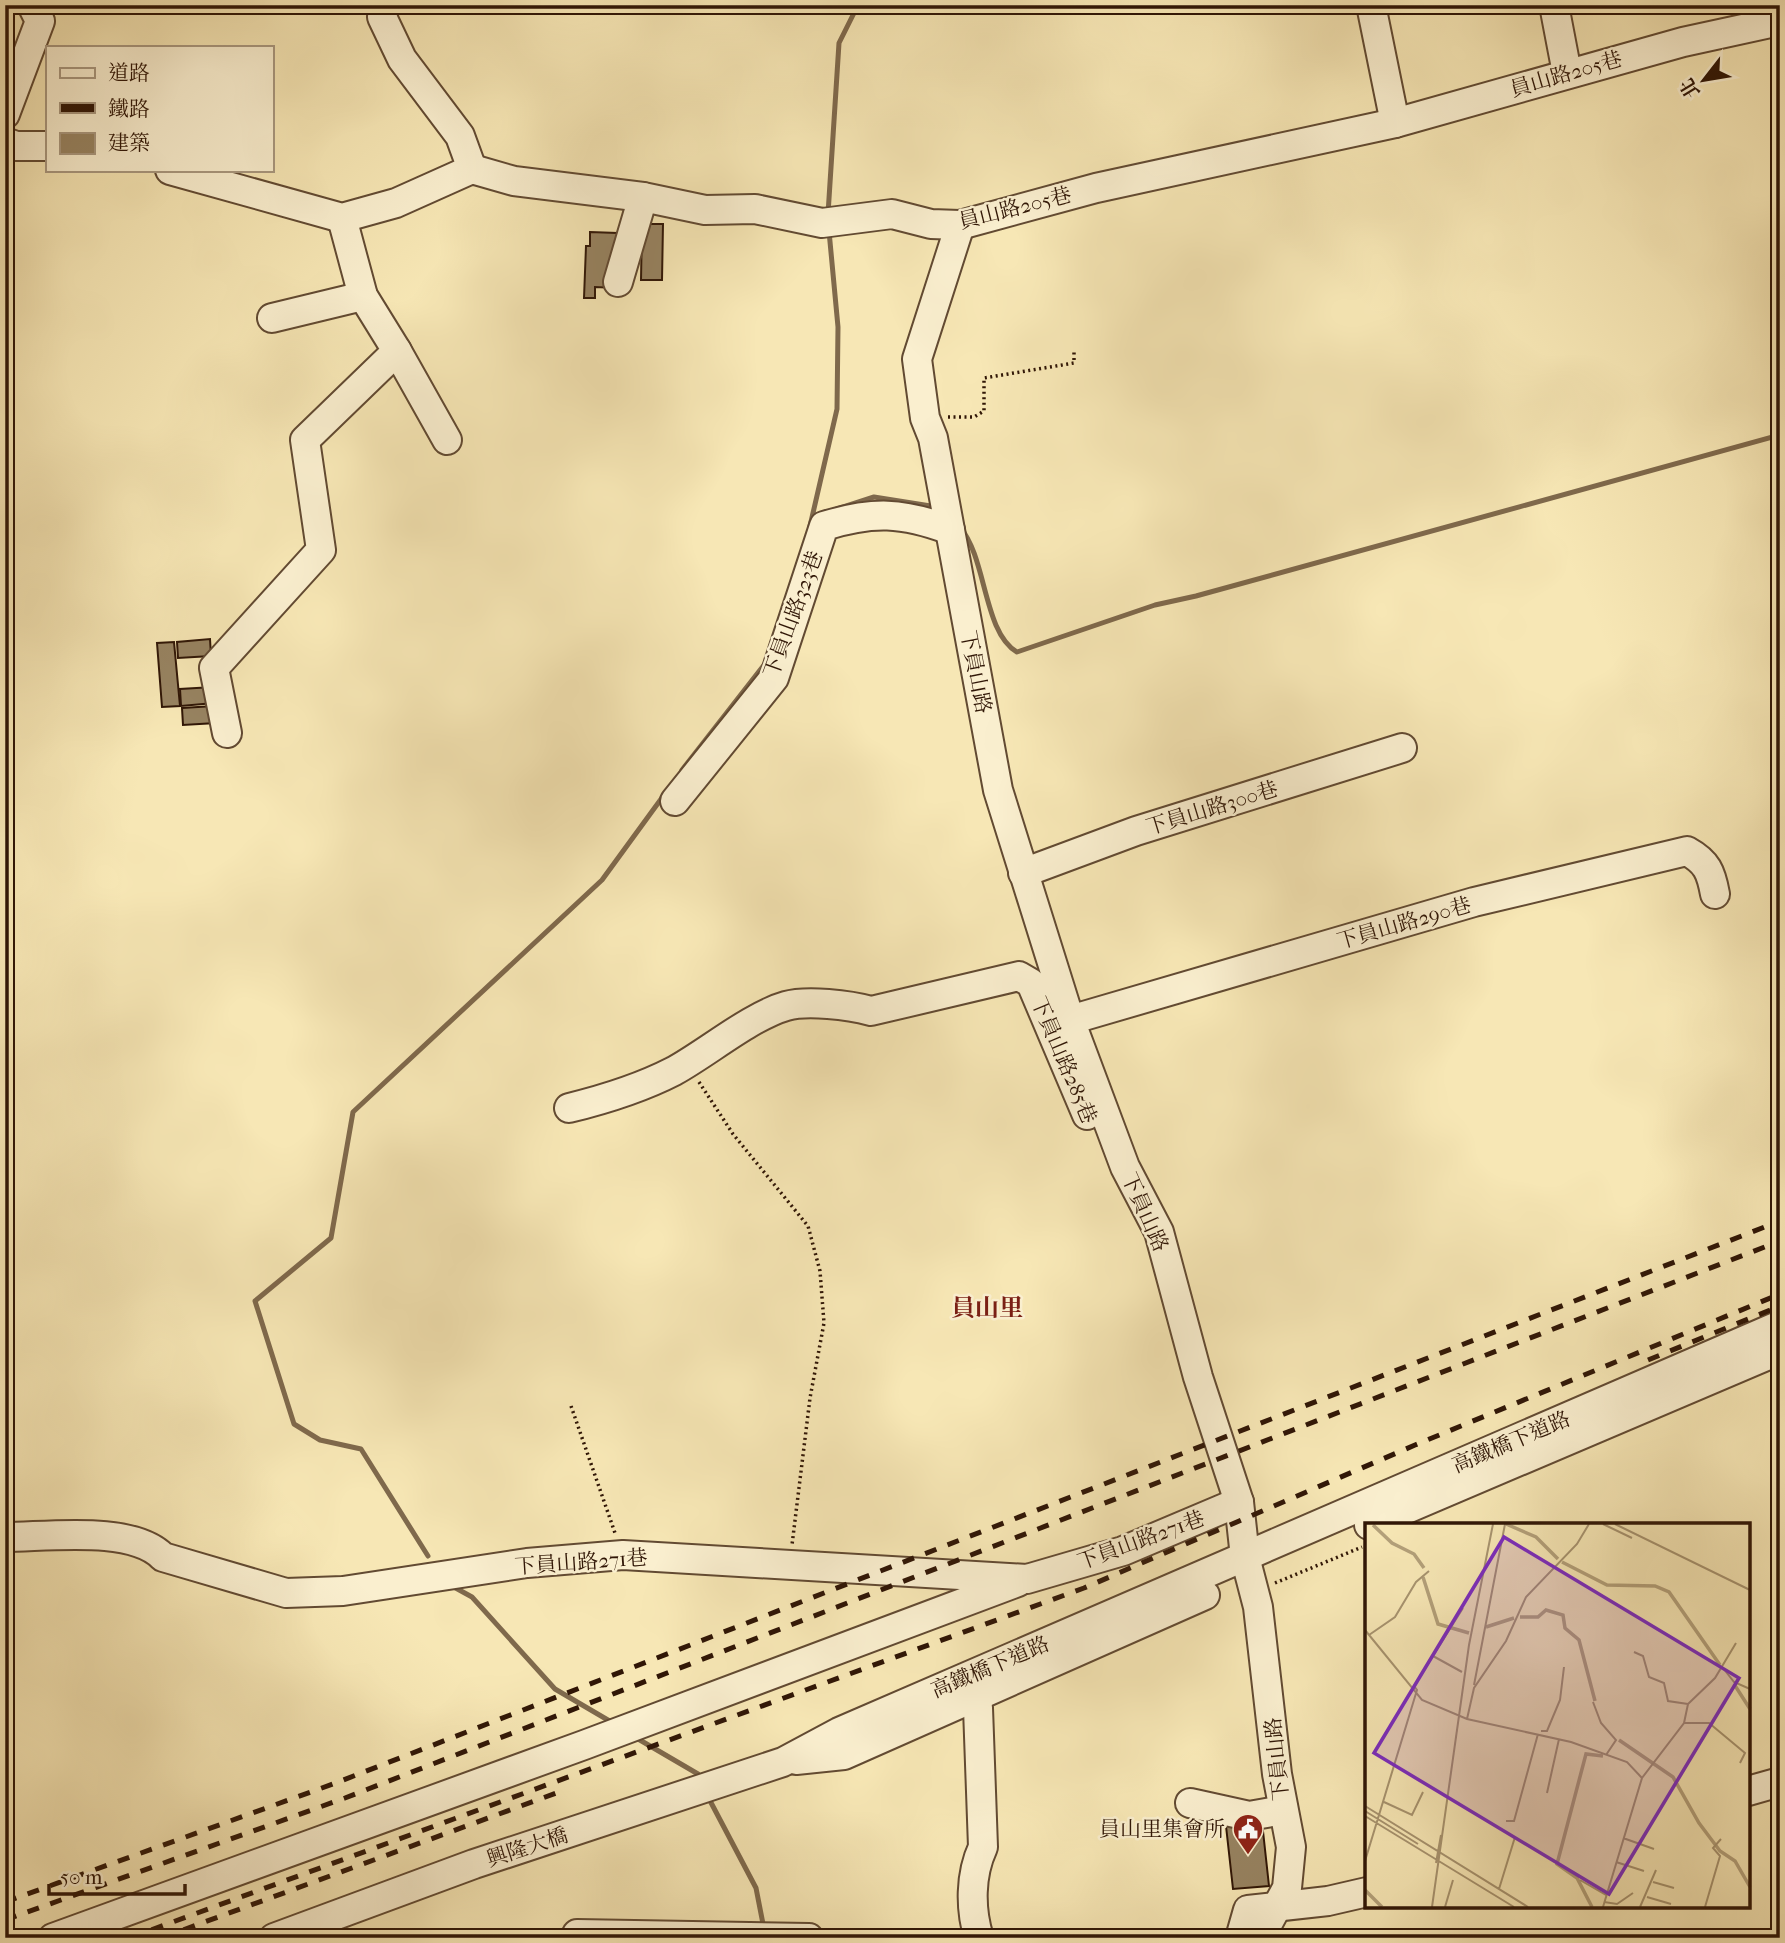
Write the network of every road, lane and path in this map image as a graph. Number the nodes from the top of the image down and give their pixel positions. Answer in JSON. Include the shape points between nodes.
{"nodes":[{"id":1,"x":32,"y":5,"type":"edge"},
{"id":2,"x":385,"y":5,"type":"edge"},
{"id":3,"x":1371,"y":5,"type":"edge"},
{"id":4,"x":1554,"y":5,"type":"edge"},
{"id":5,"x":1780,"y":20,"type":"edge"},
{"id":6,"x":1567,"y":73,"type":"junction"},
{"id":7,"x":5,"y":114,"type":"edge"},
{"id":8,"x":1395,"y":123,"type":"junction"},
{"id":9,"x":10,"y":144,"type":"edge"},
{"id":10,"x":46,"y":146,"type":"edge"},
{"id":11,"x":472,"y":169,"type":"junction"},
{"id":12,"x":177,"y":172,"type":"edge"},
{"id":13,"x":643,"y":197,"type":"junction"},
{"id":14,"x":342,"y":218,"type":"junction"},
{"id":15,"x":960,"y":225,"type":"junction"},
{"id":16,"x":618,"y":282,"type":"dead end"},
{"id":17,"x":363,"y":296,"type":"junction"},
{"id":18,"x":272,"y":318,"type":"dead end"},
{"id":19,"x":1074,"y":349,"type":"dead end"},
{"id":20,"x":397,"y":351,"type":"junction"},
{"id":21,"x":925,"y":418,"type":"junction"},
{"id":22,"x":447,"y":440,"type":"dead end"},
{"id":23,"x":950,"y":530,"type":"junction"},
{"id":24,"x":227,"y":733,"type":"dead end"},
{"id":25,"x":1402,"y":748,"type":"dead end"},
{"id":26,"x":675,"y":802,"type":"dead end"},
{"id":27,"x":1023,"y":873,"type":"junction"},
{"id":28,"x":1715,"y":894,"type":"dead end"},
{"id":29,"x":1070,"y":1020,"type":"junction"},
{"id":30,"x":686,"y":1063,"type":"junction"},
{"id":31,"x":569,"y":1108,"type":"dead end"},
{"id":32,"x":1159,"y":1232,"type":"junction"},
{"id":33,"x":1780,"y":1325,"type":"edge"},
{"id":34,"x":1780,"y":1350,"type":"edge"},
{"id":35,"x":571,"y":1406,"type":"dead end"},
{"id":36,"x":1239,"y":1502,"type":"junction"},
{"id":37,"x":1373,"y":1523,"type":"edge"},
{"id":38,"x":1365,"y":1526,"type":"edge"},
{"id":39,"x":5,"y":1537,"type":"edge"},
{"id":40,"x":623,"y":1555,"type":"junction"},
{"id":41,"x":789,"y":1565,"type":"junction"},
{"id":42,"x":1247,"y":1566,"type":"junction"},
{"id":43,"x":1027,"y":1579,"type":"junction"},
{"id":44,"x":978,"y":1708,"type":"dead end"},
{"id":45,"x":783,"y":1762,"type":"joint"},
{"id":46,"x":1780,"y":1782,"type":"edge"},
{"id":47,"x":1750,"y":1790,"type":"edge"},
{"id":48,"x":1190,"y":1803,"type":"dead end"},
{"id":49,"x":1283,"y":1810,"type":"junction"},
{"id":50,"x":1365,"y":1892,"type":"edge"},
{"id":51,"x":1279,"y":1905,"type":"junction"},
{"id":52,"x":577,"y":1934,"type":"dead end"},
{"id":53,"x":782,"y":1937,"type":"edge"},
{"id":54,"x":53,"y":1938,"type":"edge"},
{"id":55,"x":274,"y":1938,"type":"edge"},
{"id":56,"x":979,"y":1938,"type":"edge"},
{"id":57,"x":1240,"y":1938,"type":"edge"},
{"id":58,"x":1260,"y":1938,"type":"edge"}],
"edges":[{"from":1,"to":7,"type":"street","via":[[40,21]]},
{"from":2,"to":11,"type":"street","via":[[382,18],[402,59],[460,136]]},
{"from":3,"to":8,"type":"street"},
{"from":4,"to":6,"type":"street"},
{"from":5,"to":6,"type":"street","name":"員山路205巷"},
{"from":6,"to":8,"type":"street","name":"員山路205巷"},
{"from":8,"to":15,"type":"street","name":"員山路205巷","via":[[1096,188]]},
{"from":9,"to":10,"type":"street"},
{"from":11,"to":13,"type":"street","name":"員山路205巷","via":[[514,181]]},
{"from":11,"to":14,"type":"street","via":[[396,203]]},
{"from":12,"to":14,"type":"street"},
{"from":13,"to":15,"type":"street","name":"員山路205巷","via":[[705,210],[755,209],[832,223],[892,214],[931,224]]},
{"from":13,"to":16,"type":"street"},
{"from":14,"to":17,"type":"street"},
{"from":15,"to":21,"type":"street","name":"下員山路","via":[[917,359]]},
{"from":17,"to":18,"type":"street"},
{"from":17,"to":20,"type":"street"},
{"from":19,"to":21,"type":"path","via":[[1074,363],[984,378],[984,411],[974,417]]},
{"from":20,"to":22,"type":"street"},
{"from":20,"to":24,"type":"street","via":[[305,440],[321,550],[214,668]]},
{"from":21,"to":23,"type":"street","name":"下員山路"},
{"from":23,"to":26,"type":"street","name":"下員山路323巷","via":[[890,513],[851,517],[824,526],[774,678]]},
{"from":23,"to":27,"type":"street","name":"下員山路","via":[[998,790]]},
{"from":25,"to":27,"type":"street","name":"下員山路300巷","via":[[1136,831]]},
{"from":27,"to":29,"type":"street","name":"下員山路"},
{"from":28,"to":29,"type":"street","name":"下員山路290巷","via":[[1712,873],[1703,860],[1688,851],[1474,902]]},
{"from":29,"to":32,"type":"street","name":"下員山路","via":[[1125,1167]]},
{"from":30,"to":31,"type":"street","name":"下員山路285巷","via":[[611,1098]]},
{"from":30,"to":32,"type":"street","name":"下員山路285巷","via":[[786,1006],[850,1006],[871,1011],[1019,976],[1031,983],[1126,1202]]},
{"from":30,"to":41,"type":"path","via":[[733,1134],[807,1226],[820,1271],[824,1323]]},
{"from":32,"to":36,"type":"street","name":"下員山路","via":[[1198,1377]]},
{"from":33,"to":42,"type":"street","name":"高鐵橋下道路"},
{"from":34,"to":37,"type":"street","name":"高鐵橋下道路"},
{"from":35,"to":40,"type":"path"},
{"from":36,"to":42,"type":"street","name":"下員山路"},
{"from":36,"to":43,"type":"street","name":"下員山路271巷","via":[[1123,1551]]},
{"from":38,"to":42,"type":"street","name":"高鐵橋下道路"},
{"from":39,"to":40,"type":"street","name":"下員山路271巷","via":[[100,1536],[128,1541],[152,1546],[163,1557],[286,1593],[343,1591],[527,1563]]},
{"from":40,"to":41,"type":"street","name":"下員山路271巷"},
{"from":41,"to":43,"type":"street","name":"下員山路271巷"},
{"from":42,"to":45,"type":"street","name":"高鐵橋下道路","via":[[844,1755]]},
{"from":42,"to":49,"type":"street","name":"下員山路","via":[[1258,1607]]},
{"from":43,"to":54,"type":"street"},
{"from":44,"to":56,"type":"street","via":[[983,1847],[977,1861],[972,1915]]},
{"from":45,"to":55,"type":"street","name":"興隆大橋","via":[[474,1864]]},
{"from":46,"to":47,"type":"street"},
{"from":48,"to":49,"type":"street","via":[[1249,1816]]},
{"from":49,"to":51,"type":"street","name":"下員山路","via":[[1291,1858],[1287,1888]]},
{"from":50,"to":51,"type":"street"},
{"from":51,"to":57,"type":"street","via":[[1248,1910]]},
{"from":51,"to":58,"type":"street","name":"下員山路"},
{"from":52,"to":53,"type":"street"}]}
